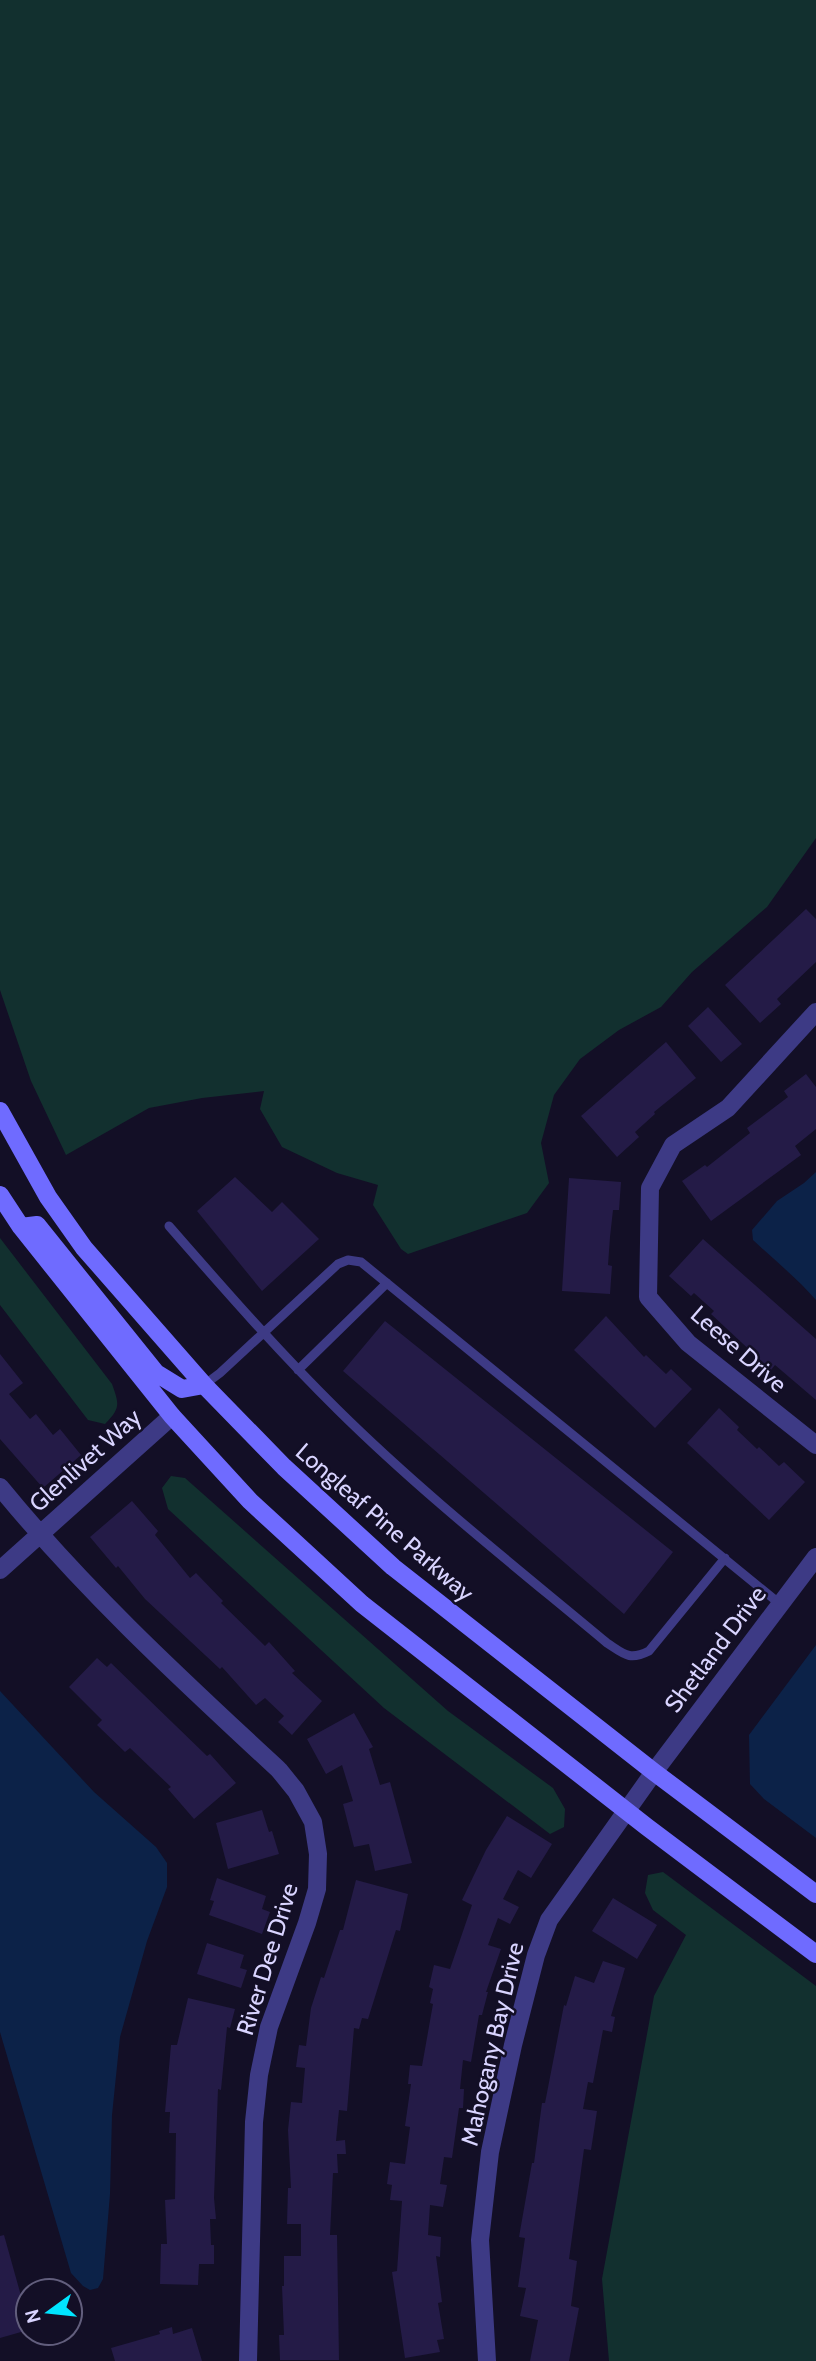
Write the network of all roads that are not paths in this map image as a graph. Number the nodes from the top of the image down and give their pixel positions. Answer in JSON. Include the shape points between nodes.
{"nodes":[{"id":1,"x":816,"y":1012,"type":"edge"},
{"id":2,"x":0,"y":1111,"type":"edge"},
{"id":3,"x":0,"y":1195,"type":"edge"},
{"id":4,"x":169,"y":1226,"type":"dead end"},
{"id":5,"x":21,"y":1227,"type":"junction"},
{"id":6,"x":387,"y":1283,"type":"junction"},
{"id":7,"x":263,"y":1334,"type":"junction"},
{"id":8,"x":298,"y":1370,"type":"junction"},
{"id":9,"x":204,"y":1385,"type":"junction"},
{"id":10,"x":172,"y":1416,"type":"junction"},
{"id":11,"x":816,"y":1446,"type":"edge"},
{"id":12,"x":0,"y":1486,"type":"edge"},
{"id":13,"x":39,"y":1534,"type":"junction"},
{"id":14,"x":816,"y":1557,"type":"edge"},
{"id":15,"x":725,"y":1558,"type":"junction"},
{"id":16,"x":0,"y":1570,"type":"edge"},
{"id":17,"x":780,"y":1604,"type":"junction"},
{"id":18,"x":653,"y":1772,"type":"junction"},
{"id":19,"x":626,"y":1810,"type":"junction"},
{"id":20,"x":816,"y":1894,"type":"edge"},
{"id":21,"x":816,"y":1954,"type":"edge"},
{"id":22,"x":248,"y":2361,"type":"edge"},
{"id":23,"x":487,"y":2361,"type":"edge"}],
"edges":[{"from":1,"to":11,"type":"street","name":"Leese Drive","via":[[728,1108],[673,1145],[650,1188],[648,1297],[688,1343]]},
{"from":2,"to":9,"type":"main road","name":"Longleaf Pine Parkway","via":[[48,1197],[84,1248]]},
{"from":3,"to":5,"type":"main road"},
{"from":4,"to":7,"type":"lane"},
{"from":5,"to":9,"type":"main road","via":[[37,1225],[156,1373],[181,1389]]},
{"from":5,"to":10,"type":"main road"},
{"from":6,"to":7,"type":"lane","via":[[361,1262],[338,1264]]},
{"from":6,"to":8,"type":"lane"},
{"from":6,"to":15,"type":"lane"},
{"from":7,"to":8,"type":"lane"},
{"from":7,"to":9,"type":"lane"},
{"from":8,"to":15,"type":"lane","via":[[451,1514],[628,1657],[649,1651]]},
{"from":9,"to":18,"type":"main road","name":"Longleaf Pine Parkway","via":[[284,1467],[393,1567]]},
{"from":10,"to":13,"type":"street","name":"Glenlivet Way"},
{"from":10,"to":19,"type":"main road","via":[[250,1501],[362,1604]]},
{"from":12,"to":13,"type":"street","name":"River Dee Drive"},
{"from":13,"to":16,"type":"street","name":"Glenlivet Way"},
{"from":13,"to":22,"type":"street","name":"River Dee Drive","via":[[159,1659],[279,1770],[313,1822],[317,1889],[269,2027],[259,2076]]},
{"from":14,"to":17,"type":"street","name":"Shetland Drive"},
{"from":15,"to":17,"type":"lane"},
{"from":17,"to":18,"type":"street","name":"Shetland Drive"},
{"from":18,"to":19,"type":"street","name":"Mahogany Bay Drive"},
{"from":18,"to":20,"type":"main road","name":"Longleaf Pine Parkway"},
{"from":19,"to":21,"type":"main road"},
{"from":19,"to":23,"type":"street","name":"Mahogany Bay Drive","via":[[549,1920],[513,2045],[490,2151],[480,2240]]}]}
